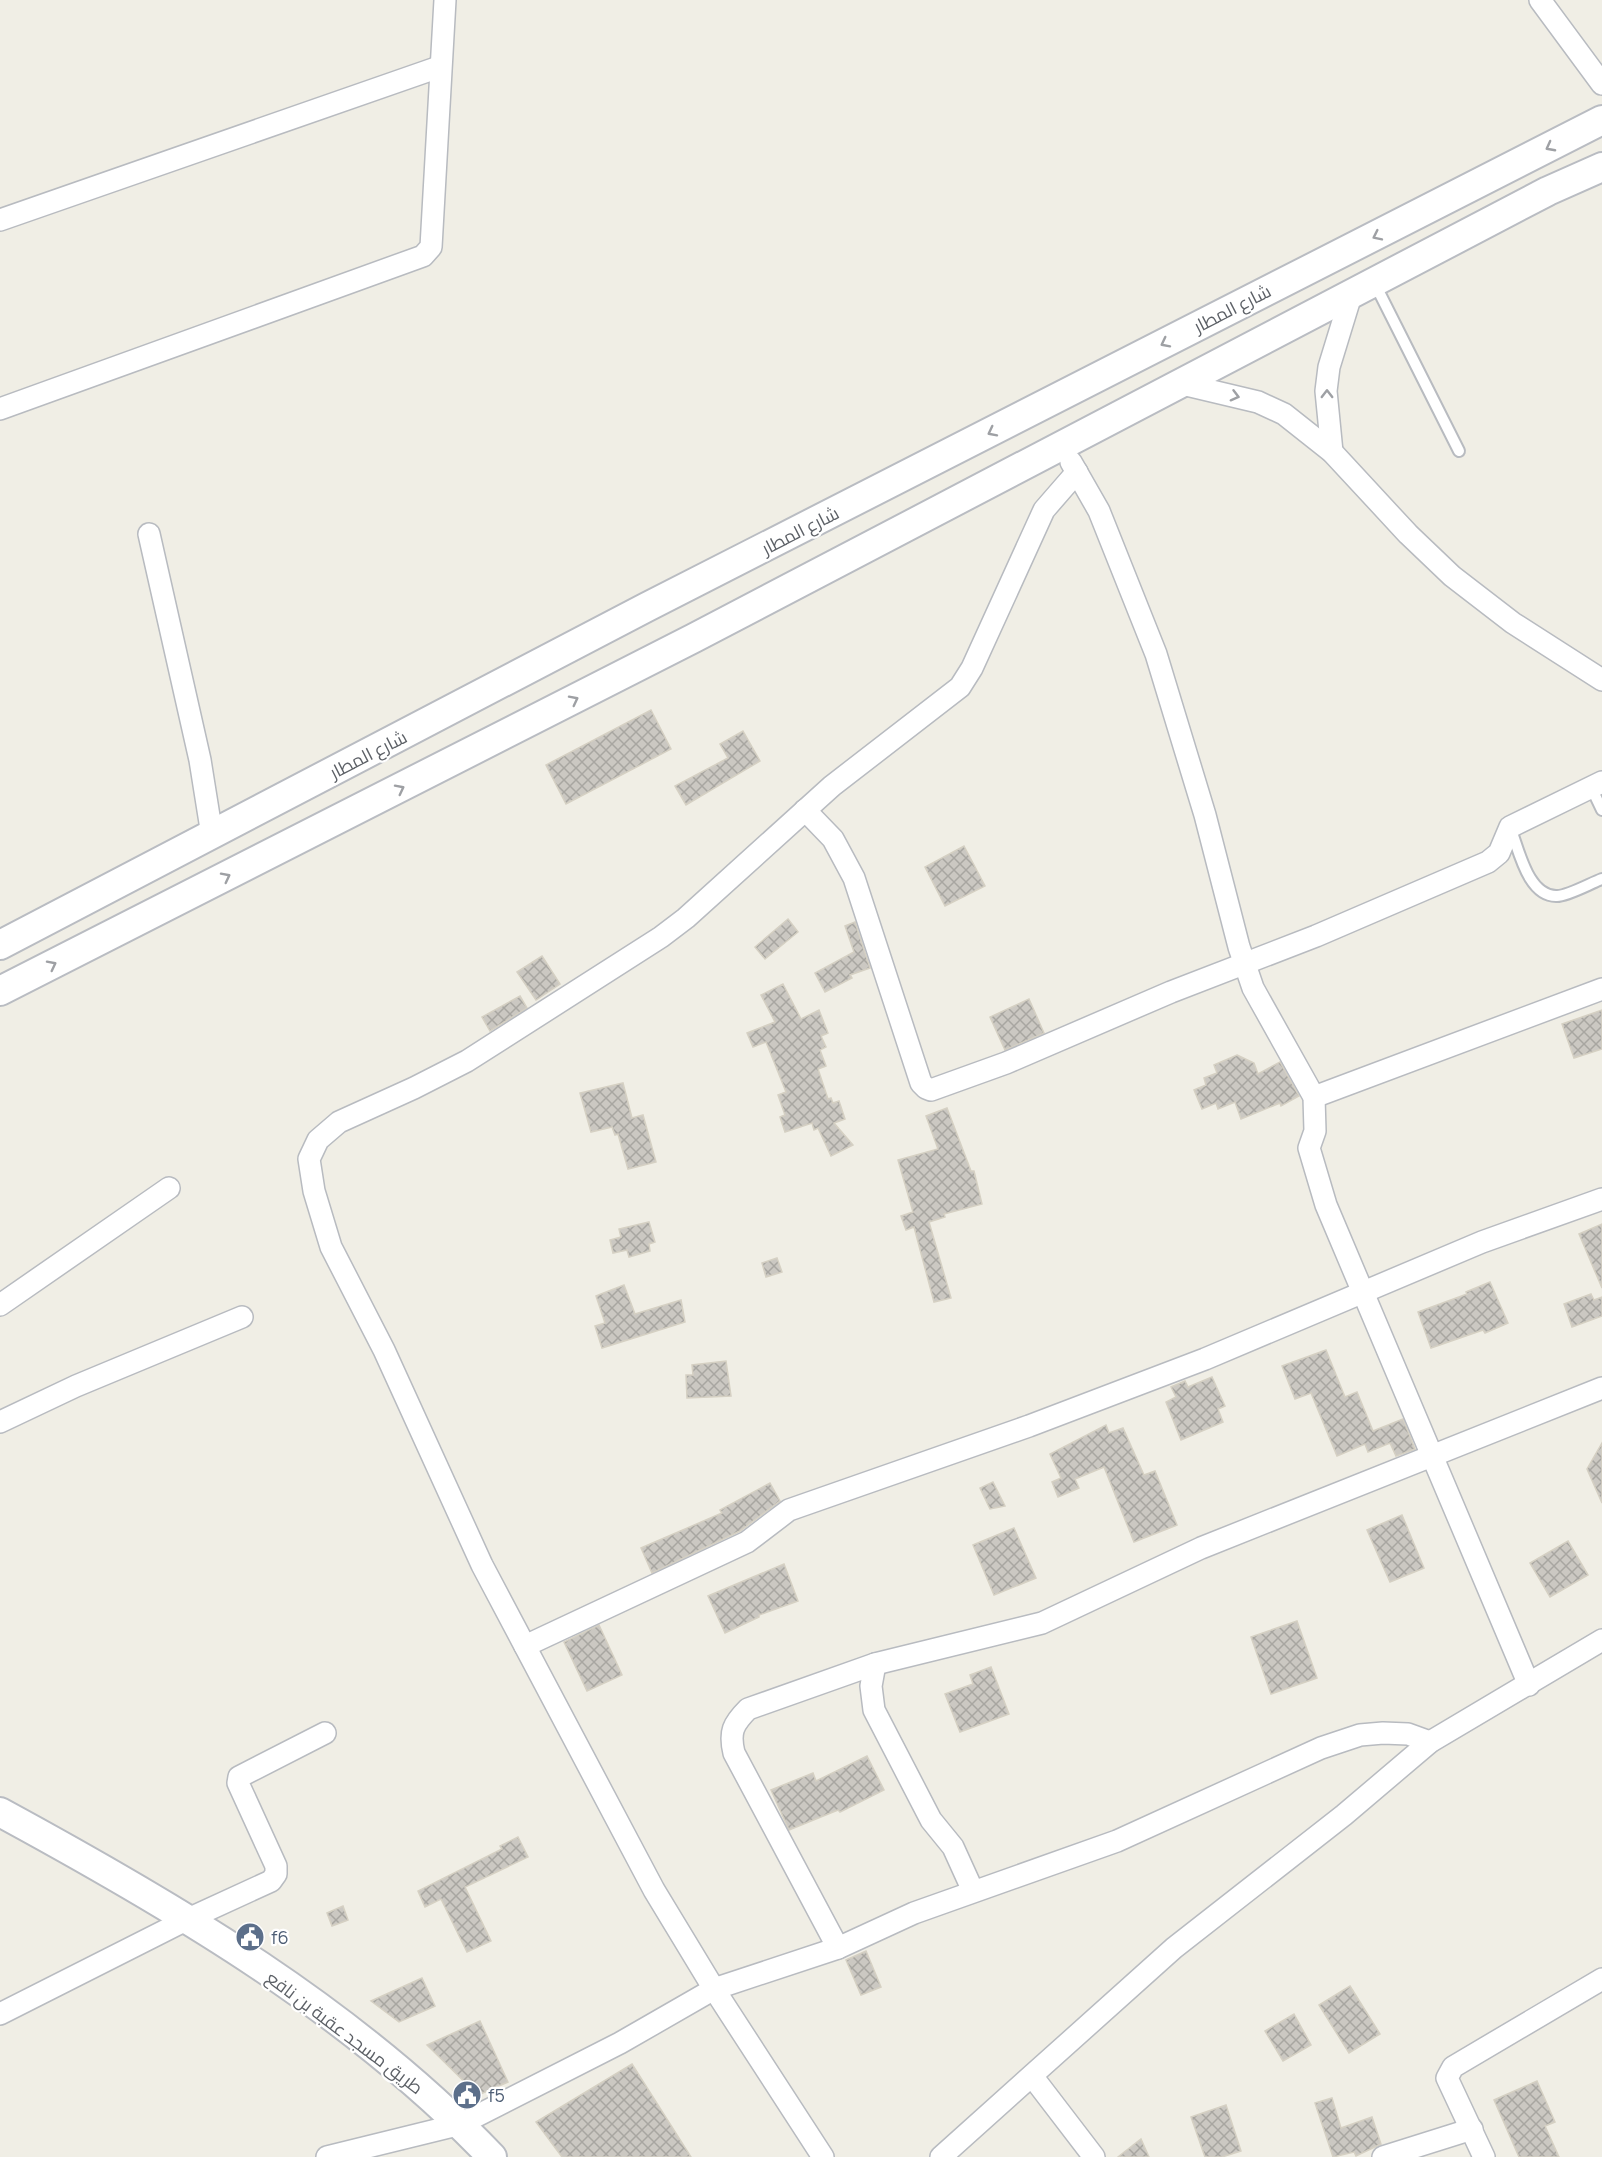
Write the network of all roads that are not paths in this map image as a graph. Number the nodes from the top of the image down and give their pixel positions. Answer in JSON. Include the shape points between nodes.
{"nodes":[{"id":1,"x":444,"y":0,"type":"edge"},
{"id":2,"x":1540,"y":0,"type":"edge"},
{"id":3,"x":439,"y":67,"type":"junction"},
{"id":4,"x":1602,"y":84,"type":"edge"},
{"id":5,"x":1602,"y":120,"type":"edge"},
{"id":6,"x":1602,"y":167,"type":"edge"},
{"id":7,"x":0,"y":220,"type":"edge"},
{"id":8,"x":1363,"y":287,"type":"junction"},
{"id":9,"x":1178,"y":383,"type":"junction"},
{"id":10,"x":0,"y":409,"type":"edge"},
{"id":11,"x":1062,"y":446,"type":"junction"},
{"id":12,"x":1459,"y":451,"type":"dead end"},
{"id":13,"x":1332,"y":452,"type":"junction"},
{"id":14,"x":1077,"y":472,"type":"junction"},
{"id":15,"x":149,"y":534,"type":"dead end"},
{"id":16,"x":1602,"y":680,"type":"edge"},
{"id":17,"x":1597,"y":784,"type":"edge"},
{"id":18,"x":300,"y":789,"type":"junction"},
{"id":19,"x":806,"y":810,"type":"junction"},
{"id":20,"x":1602,"y":810,"type":"edge"},
{"id":21,"x":1510,"y":827,"type":"junction"},
{"id":22,"x":321,"y":830,"type":"junction"},
{"id":23,"x":212,"y":835,"type":"junction"},
{"id":24,"x":1602,"y":879,"type":"edge"},
{"id":25,"x":0,"y":945,"type":"edge"},
{"id":26,"x":1245,"y":962,"type":"junction"},
{"id":27,"x":1602,"y":989,"type":"edge"},
{"id":28,"x":0,"y":992,"type":"edge"},
{"id":29,"x":1314,"y":1097,"type":"junction"},
{"id":30,"x":169,"y":1188,"type":"dead end"},
{"id":31,"x":1602,"y":1199,"type":"edge"},
{"id":32,"x":1364,"y":1293,"type":"junction"},
{"id":33,"x":0,"y":1305,"type":"edge"},
{"id":34,"x":242,"y":1317,"type":"dead end"},
{"id":35,"x":1602,"y":1388,"type":"edge"},
{"id":36,"x":0,"y":1422,"type":"edge"},
{"id":37,"x":1433,"y":1457,"type":"junction"},
{"id":38,"x":1602,"y":1640,"type":"edge"},
{"id":39,"x":525,"y":1646,"type":"junction"},
{"id":40,"x":875,"y":1664,"type":"junction"},
{"id":41,"x":1529,"y":1685,"type":"junction"},
{"id":42,"x":325,"y":1733,"type":"dead end"},
{"id":43,"x":1430,"y":1742,"type":"junction"},
{"id":44,"x":0,"y":1812,"type":"edge"},
{"id":45,"x":973,"y":1891,"type":"junction"},
{"id":46,"x":186,"y":1920,"type":"junction"},
{"id":47,"x":838,"y":1948,"type":"junction"},
{"id":48,"x":1602,"y":1979,"type":"edge"},
{"id":49,"x":714,"y":1989,"type":"junction"},
{"id":50,"x":0,"y":2014,"type":"edge"},
{"id":51,"x":1032,"y":2076,"type":"junction"},
{"id":52,"x":461,"y":2124,"type":"junction"},
{"id":53,"x":1472,"y":2129,"type":"junction"},
{"id":54,"x":327,"y":2157,"type":"edge"},
{"id":55,"x":492,"y":2157,"type":"edge"},
{"id":56,"x":823,"y":2157,"type":"edge"},
{"id":57,"x":941,"y":2157,"type":"edge"},
{"id":58,"x":1094,"y":2157,"type":"edge"},
{"id":59,"x":1383,"y":2157,"type":"edge"},
{"id":60,"x":1484,"y":2157,"type":"edge"}],
"edges":[{"from":1,"to":3,"type":"street"},
{"from":2,"to":4,"type":"street"},
{"from":3,"to":7,"type":"street"},
{"from":3,"to":10,"type":"street","via":[[431,247],[423,256]]},
{"from":5,"to":18,"type":"street","name":"شارع المطار","one_way":true,"via":[[647,607]]},
{"from":6,"to":8,"type":"street","via":[[1548,190]]},
{"from":8,"to":9,"type":"street"},
{"from":8,"to":12,"type":"lane"},
{"from":13,"to":8,"type":"street","one_way":true,"via":[[1328,375]]},
{"from":9,"to":11,"type":"street"},
{"from":9,"to":13,"type":"street","one_way":true,"via":[[1258,402],[1284,414]]},
{"from":11,"to":14,"type":"street"},
{"from":22,"to":11,"type":"street","one_way":true},
{"from":13,"to":16,"type":"street","via":[[1452,576],[1513,623]]},
{"from":14,"to":19,"type":"street","via":[[1044,510],[967,679]]},
{"from":14,"to":26,"type":"street","via":[[1099,511],[1156,654]]},
{"from":15,"to":23,"type":"street","via":[[200,760]]},
{"from":17,"to":20,"type":"lane"},
{"from":17,"to":21,"type":"street"},
{"from":18,"to":22,"type":"street"},
{"from":18,"to":23,"type":"street","name":"شارع المطار"},
{"from":19,"to":26,"type":"street","via":[[833,839],[854,878],[898,1016],[926,1088],[931,1090],[1006,1063]]},
{"from":19,"to":39,"type":"street","via":[[661,937],[467,1061],[339,1122],[312,1149],[309,1159],[314,1191],[331,1247],[384,1350],[482,1565]]},
{"from":21,"to":24,"type":"lane","via":[[1533,884],[1544,892],[1557,896]]},
{"from":21,"to":26,"type":"street","via":[[1494,859],[1316,936]]},
{"from":28,"to":22,"type":"street","one_way":true},
{"from":23,"to":25,"type":"street","name":"شارع المطار"},
{"from":26,"to":29,"type":"street","via":[[1258,999]]},
{"from":27,"to":29,"type":"street"},
{"from":29,"to":32,"type":"street","via":[[1315,1131],[1309,1148],[1314,1170]]},
{"from":30,"to":33,"type":"street"},
{"from":31,"to":32,"type":"street","via":[[1482,1242]]},
{"from":32,"to":37,"type":"street"},
{"from":32,"to":39,"type":"street","via":[[1029,1426],[789,1510],[747,1542]]},
{"from":34,"to":36,"type":"street"},
{"from":35,"to":37,"type":"street"},
{"from":37,"to":40,"type":"street","via":[[1201,1548],[1042,1623]]},
{"from":37,"to":41,"type":"street"},
{"from":38,"to":41,"type":"street"},
{"from":39,"to":49,"type":"street","via":[[654,1890]]},
{"from":40,"to":45,"type":"street","via":[[871,1686],[873,1710]]},
{"from":40,"to":47,"type":"street","via":[[748,1709],[734,1723],[730,1735],[734,1753]]},
{"from":41,"to":43,"type":"street"},
{"from":42,"to":46,"type":"street","via":[[239,1777],[238,1783],[276,1866],[271,1881]]},
{"from":43,"to":45,"type":"street","via":[[1408,1734],[1350,1738],[1118,1841]]},
{"from":43,"to":51,"type":"street","via":[[1174,1948]]},
{"from":44,"to":46,"type":"street","name":"طريق مسجد عقبة بن نافع"},
{"from":45,"to":47,"type":"street"},
{"from":46,"to":50,"type":"street"},
{"from":46,"to":52,"type":"street","name":"طريق مسجد عقبة بن نافع","via":[[321,2010],[394,2065]]},
{"from":47,"to":49,"type":"street"},
{"from":48,"to":53,"type":"street","via":[[1453,2067],[1447,2078]]},
{"from":49,"to":52,"type":"street","via":[[620,2043]]},
{"from":49,"to":56,"type":"street"},
{"from":51,"to":57,"type":"street"},
{"from":51,"to":58,"type":"street"},
{"from":52,"to":54,"type":"street"},
{"from":52,"to":55,"type":"street","name":"طريق مسجد عقبة بن نافع"},
{"from":53,"to":59,"type":"street"},
{"from":53,"to":60,"type":"street"}]}
